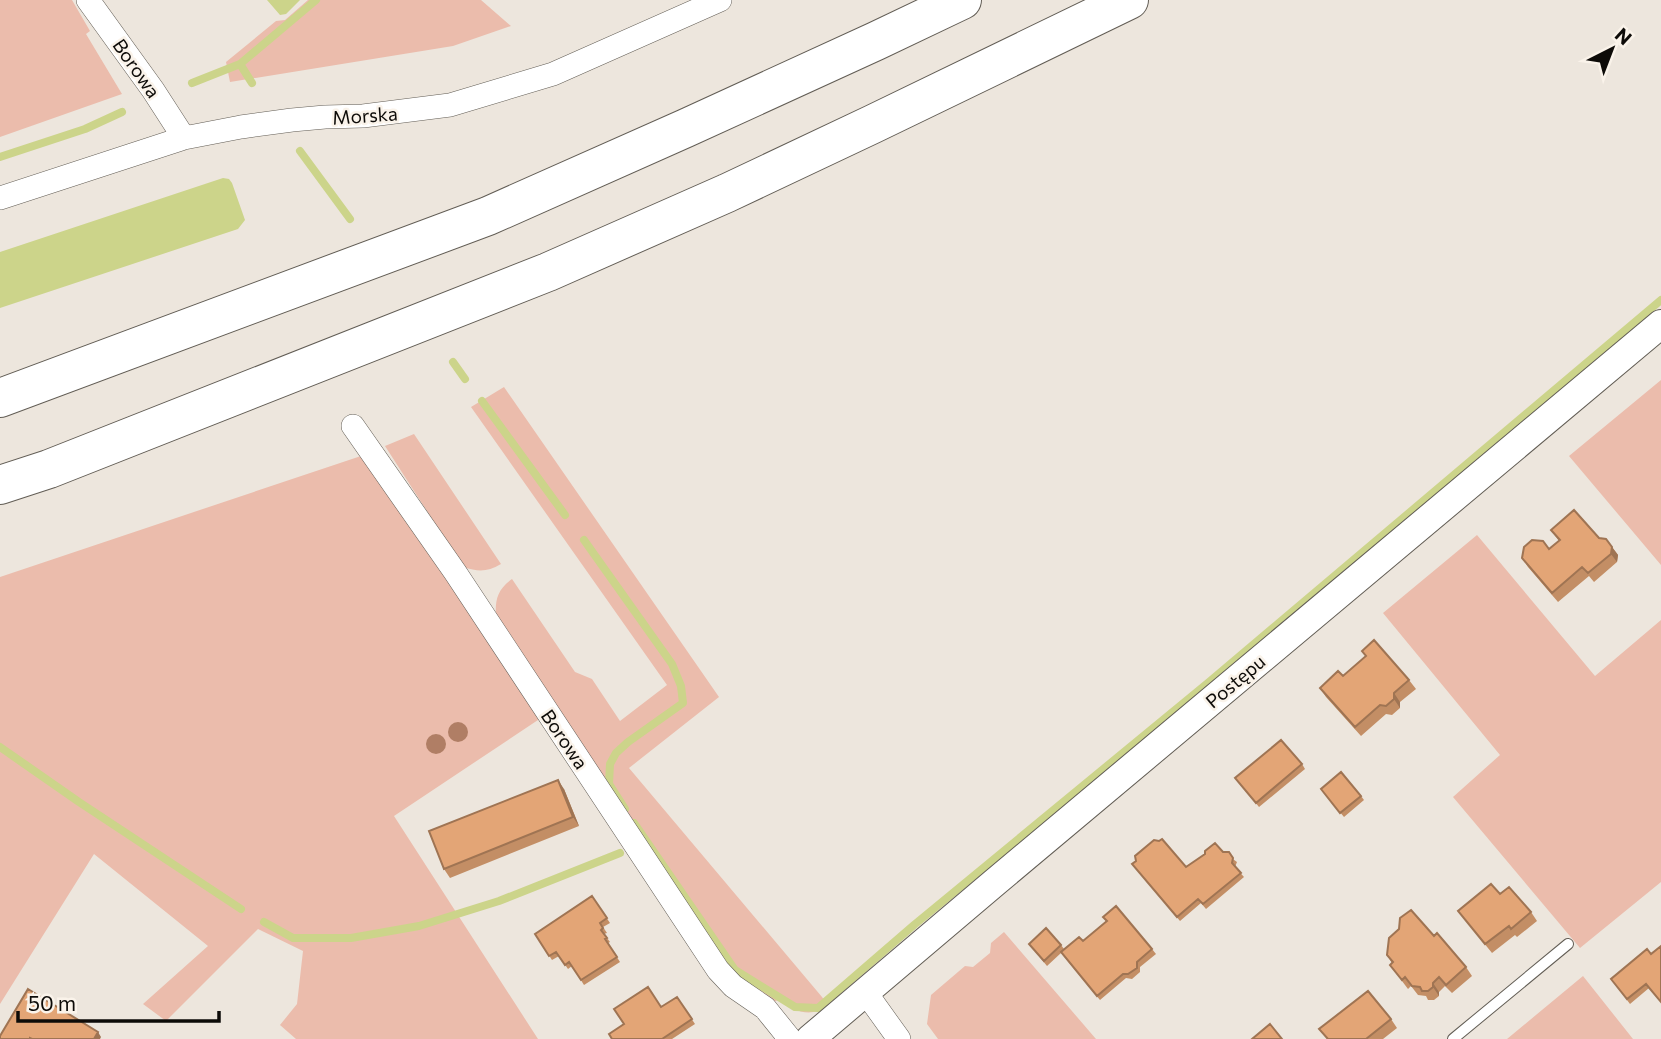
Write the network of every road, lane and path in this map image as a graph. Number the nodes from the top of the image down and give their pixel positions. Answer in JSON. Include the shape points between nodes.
{"nodes":[{"id":1,"x":88,"y":0,"type":"edge"},
{"id":2,"x":720,"y":0,"type":"edge"},
{"id":3,"x":962,"y":0,"type":"edge"},
{"id":4,"x":1129,"y":0,"type":"edge"},
{"id":5,"x":184,"y":138,"type":"junction"},
{"id":6,"x":0,"y":198,"type":"edge"},
{"id":7,"x":1661,"y":324,"type":"edge"},
{"id":8,"x":0,"y":398,"type":"edge"},
{"id":9,"x":353,"y":426,"type":"dead end"},
{"id":10,"x":0,"y":485,"type":"edge"},
{"id":11,"x":1568,"y":944,"type":"dead end"},
{"id":12,"x":866,"y":993,"type":"junction"},
{"id":13,"x":790,"y":1039,"type":"edge"},
{"id":14,"x":810,"y":1039,"type":"edge"},
{"id":15,"x":899,"y":1039,"type":"edge"},
{"id":16,"x":1452,"y":1039,"type":"edge"}],
"edges":[{"from":1,"to":5,"type":"street","name":"Borowa"},
{"from":2,"to":5,"type":"street","name":"Morska","via":[[553,74],[450,105],[292,120]]},
{"from":3,"to":8,"type":"highway","via":[[488,216]]},
{"from":4,"to":10,"type":"highway","via":[[548,272]]},
{"from":5,"to":6,"type":"street","name":"Morska"},
{"from":7,"to":12,"type":"street","name":"Postępu"},
{"from":9,"to":13,"type":"street","name":"Borowa","via":[[718,970],[765,1007]]},
{"from":11,"to":16,"type":"lane"},
{"from":12,"to":14,"type":"street","name":"Postępu"},
{"from":12,"to":15,"type":"street"}]}
